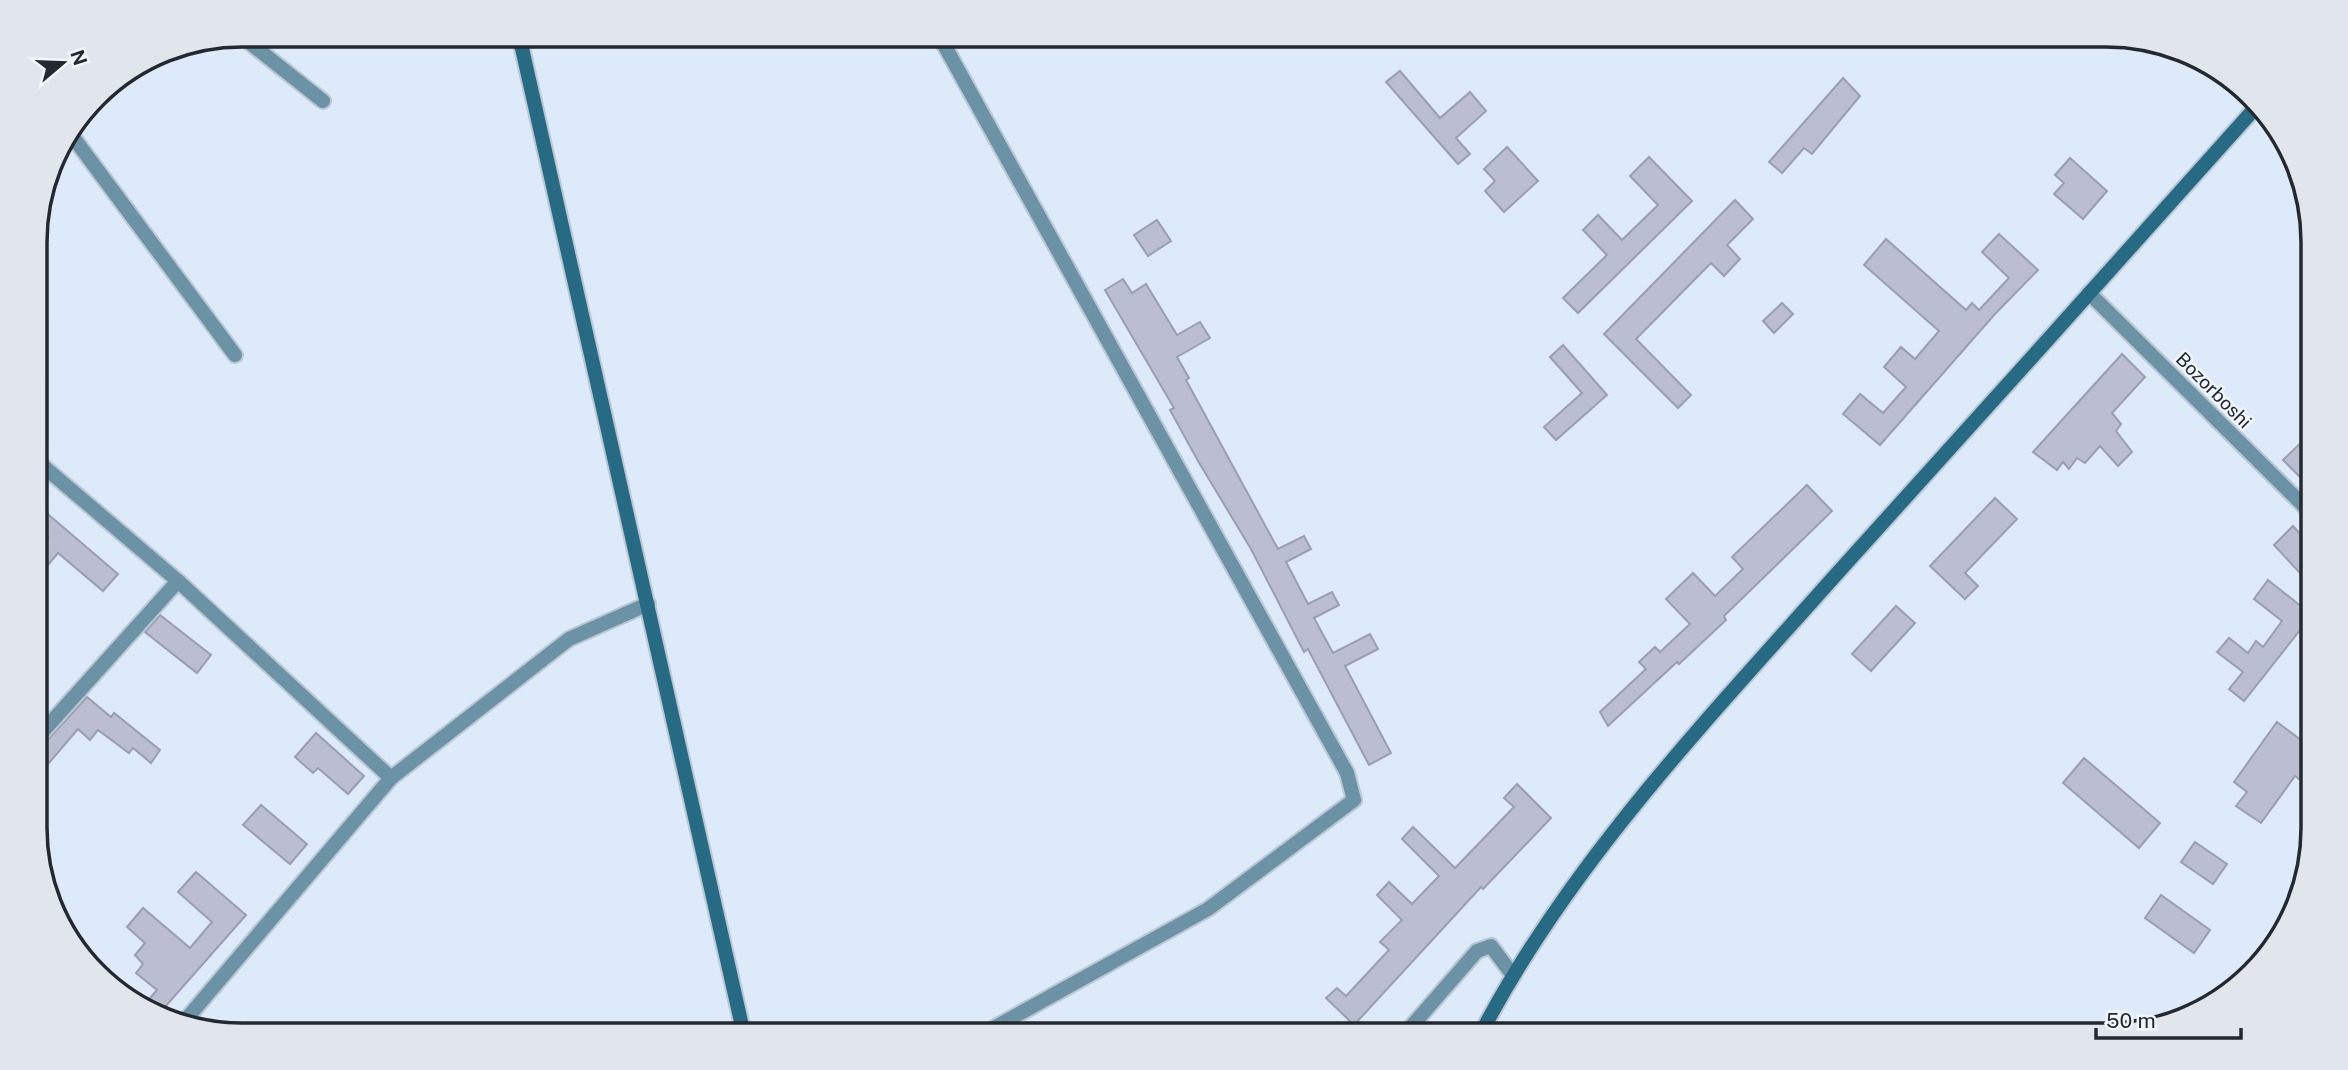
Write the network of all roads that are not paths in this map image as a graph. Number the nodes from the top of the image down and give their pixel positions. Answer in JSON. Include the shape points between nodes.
{"nodes":[{"id":1,"x":256,"y":48,"type":"edge"},
{"id":2,"x":522,"y":48,"type":"edge"},
{"id":3,"x":946,"y":48,"type":"edge"},
{"id":4,"x":323,"y":101,"type":"dead end"},
{"id":5,"x":2251,"y":113,"type":"edge"},
{"id":6,"x":76,"y":141,"type":"edge"},
{"id":7,"x":2089,"y":293,"type":"junction"},
{"id":8,"x":234,"y":355,"type":"dead end"},
{"id":9,"x":48,"y":470,"type":"edge"},
{"id":10,"x":2301,"y":503,"type":"edge"},
{"id":11,"x":178,"y":581,"type":"junction"},
{"id":12,"x":648,"y":604,"type":"junction"},
{"id":13,"x":47,"y":727,"type":"edge"},
{"id":14,"x":391,"y":778,"type":"junction"},
{"id":15,"x":1512,"y":974,"type":"junction"},
{"id":16,"x":190,"y":1015,"type":"edge"},
{"id":17,"x":1415,"y":1022,"type":"edge"},
{"id":18,"x":1487,"y":1022,"type":"edge"},
{"id":19,"x":741,"y":1023,"type":"edge"},
{"id":20,"x":1003,"y":1023,"type":"edge"}],
"edges":[{"from":1,"to":4,"type":"street"},
{"from":2,"to":12,"type":"main road"},
{"from":3,"to":20,"type":"street","via":[[1347,773],[1354,800],[1208,909]]},
{"from":5,"to":7,"type":"main road"},
{"from":6,"to":8,"type":"street"},
{"from":7,"to":10,"type":"street","name":"Bozorboshi"},
{"from":7,"to":15,"type":"main road","via":[[1701,726],[1560,902]]},
{"from":9,"to":11,"type":"street"},
{"from":11,"to":13,"type":"street"},
{"from":11,"to":14,"type":"street"},
{"from":12,"to":14,"type":"street","via":[[569,639]]},
{"from":12,"to":19,"type":"main road"},
{"from":14,"to":16,"type":"street"},
{"from":15,"to":17,"type":"street","via":[[1491,946],[1477,951]]},
{"from":15,"to":18,"type":"main road"}]}
